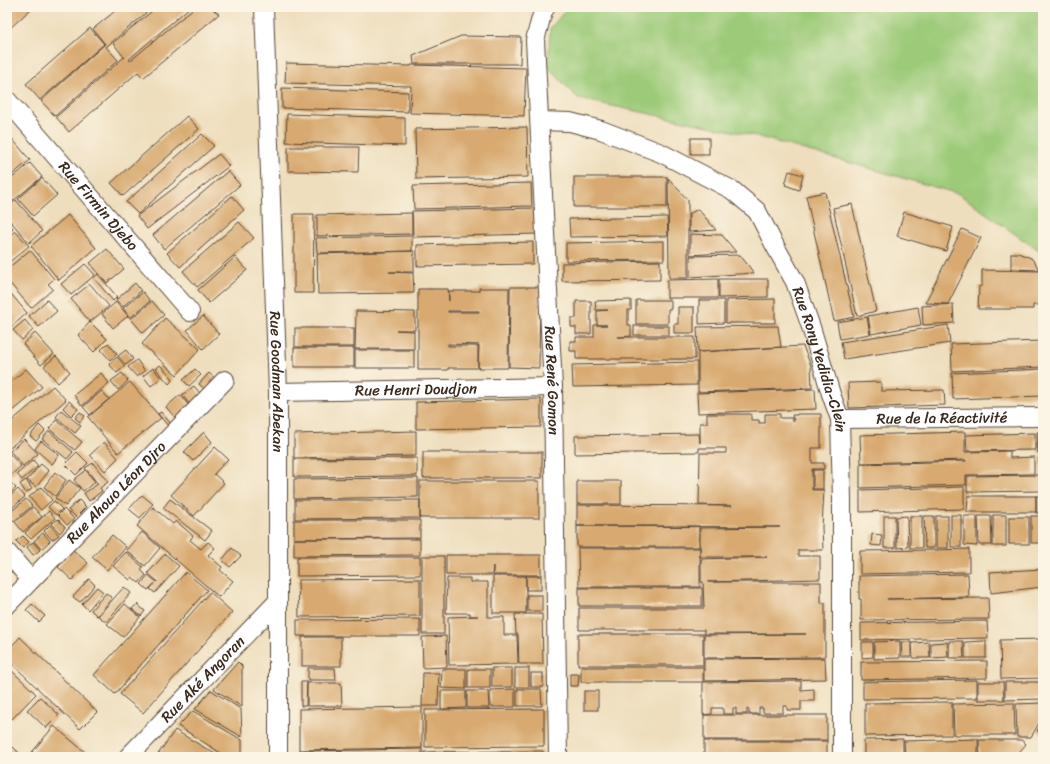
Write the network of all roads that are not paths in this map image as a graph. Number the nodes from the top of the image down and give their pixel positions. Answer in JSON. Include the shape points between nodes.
{"nodes":[{"id":1,"x":264,"y":7,"type":"edge"},
{"id":2,"x":546,"y":7,"type":"edge"},
{"id":3,"x":7,"y":100,"type":"edge"},
{"id":4,"x":540,"y":121,"type":"junction"},
{"id":5,"x":190,"y":312,"type":"dead end"},
{"id":6,"x":225,"y":380,"type":"dead end"},
{"id":7,"x":553,"y":387,"type":"junction"},
{"id":8,"x":278,"y":392,"type":"junction"},
{"id":9,"x":1043,"y":417,"type":"edge"},
{"id":10,"x":840,"y":420,"type":"junction"},
{"id":11,"x":7,"y":552,"type":"edge"},
{"id":12,"x":31,"y":580,"type":"junction"},
{"id":13,"x":278,"y":601,"type":"junction"},
{"id":14,"x":7,"y":605,"type":"edge"},
{"id":15,"x":128,"y":757,"type":"edge"},
{"id":16,"x":278,"y":757,"type":"edge"},
{"id":17,"x":558,"y":757,"type":"edge"},
{"id":18,"x":842,"y":757,"type":"edge"}],
"edges":[{"from":1,"to":8,"type":"street","name":"Rue Goodman Abekan"},
{"from":2,"to":4,"type":"street","name":"Rue René Gomon","via":[[535,40]]},
{"from":3,"to":5,"type":"street","name":"Rue Firmin Djebo"},
{"from":4,"to":7,"type":"street","name":"Rue René Gomon"},
{"from":4,"to":10,"type":"street","name":"Rue Rony Yedidia-Clein","via":[[570,122],[601,130],[661,153],[732,190],[757,211],[794,282]]},
{"from":6,"to":12,"type":"street","name":"Rue Ahouo Léon Djro"},
{"from":7,"to":8,"type":"street","name":"Rue Henri Doudjon"},
{"from":7,"to":17,"type":"street","name":"Rue René Gomon"},
{"from":8,"to":13,"type":"street","name":"Rue Goodman Abekan"},
{"from":9,"to":10,"type":"street","name":"Rue de la Réactivité"},
{"from":10,"to":18,"type":"street","name":"Rue Rony Yedidia-Clein"},
{"from":11,"to":12,"type":"street"},
{"from":12,"to":14,"type":"street","name":"Rue Ahouo Léon Djro"},
{"from":13,"to":15,"type":"street","name":"Rue Aké Angoran"},
{"from":13,"to":16,"type":"street","name":"Rue Goodman Abekan"}]}
